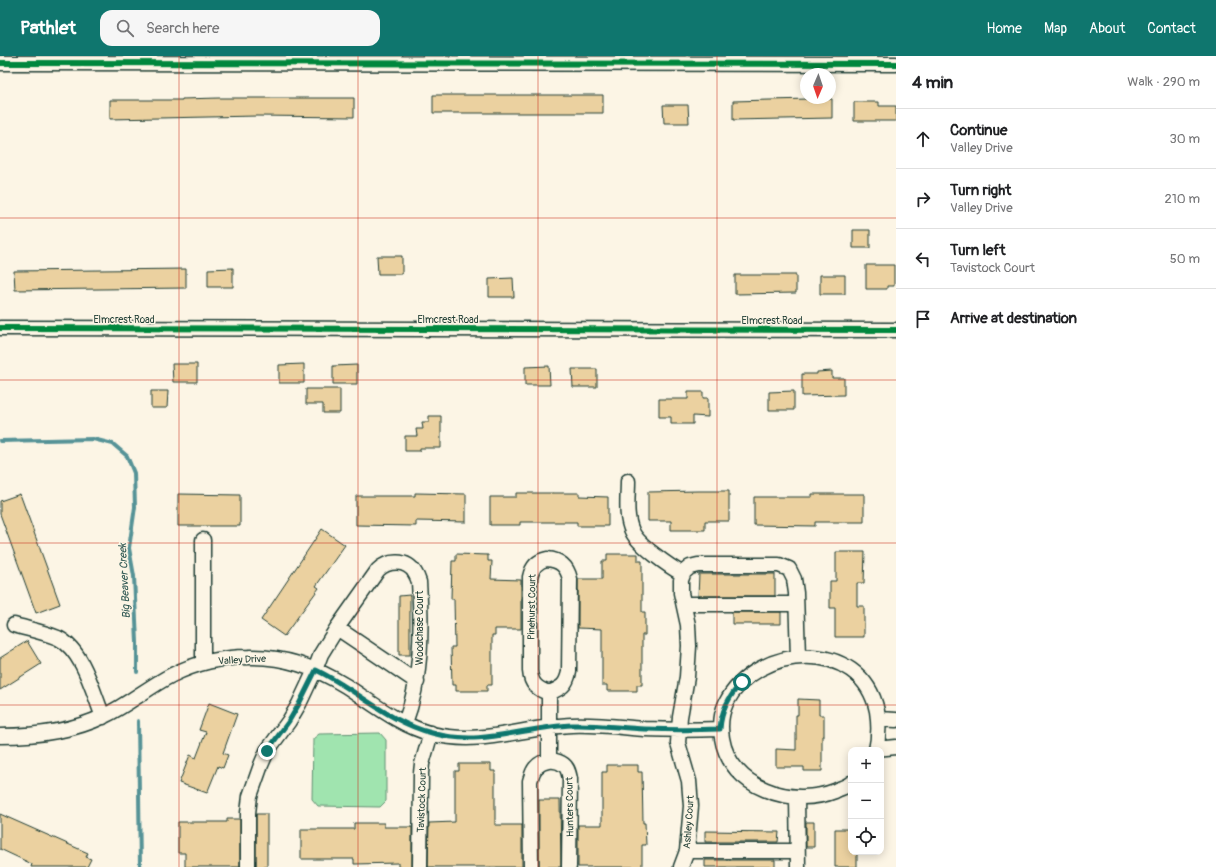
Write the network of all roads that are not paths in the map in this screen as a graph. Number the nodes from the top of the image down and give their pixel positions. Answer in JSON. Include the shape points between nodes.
{"nodes":[{"id":1,"x":0,"y":63,"type":"edge"},
{"id":2,"x":896,"y":64,"type":"edge"},
{"id":3,"x":0,"y":328,"type":"edge"},
{"id":4,"x":896,"y":330,"type":"edge"},
{"id":5,"x":628,"y":481,"type":"dead end"},
{"id":6,"x":203,"y":540,"type":"dead end"},
{"id":7,"x":683,"y":574,"type":"junction"},
{"id":8,"x":684,"y":604,"type":"junction"},
{"id":9,"x":796,"y":604,"type":"junction"},
{"id":10,"x":14,"y":625,"type":"dead end"},
{"id":11,"x":337,"y":628,"type":"junction"},
{"id":12,"x":798,"y":657,"type":"junction"},
{"id":13,"x":203,"y":663,"type":"junction"},
{"id":14,"x":316,"y":670,"type":"junction"},
{"id":15,"x":417,"y":682,"type":"junction"},
{"id":16,"x":549,"y":693,"type":"junction"},
{"id":17,"x":103,"y":717,"type":"junction"},
{"id":18,"x":878,"y":719,"type":"junction"},
{"id":19,"x":896,"y":720,"type":"edge"},
{"id":20,"x":405,"y":723,"type":"junction"},
{"id":21,"x":549,"y":726,"type":"junction"},
{"id":22,"x":720,"y":729,"type":"junction"},
{"id":23,"x":679,"y":730,"type":"junction"},
{"id":24,"x":431,"y":733,"type":"junction"},
{"id":25,"x":0,"y":736,"type":"edge"},
{"id":26,"x":877,"y":747,"type":"edge"},
{"id":27,"x":896,"y":747,"type":"edge"},
{"id":28,"x":884,"y":749,"type":"edge"},
{"id":29,"x":550,"y":760,"type":"junction"},
{"id":30,"x":848,"y":785,"type":"edge"},
{"id":31,"x":797,"y":797,"type":"junction"},
{"id":32,"x":687,"y":851,"type":"junction"},
{"id":33,"x":798,"y":851,"type":"junction"},
{"id":34,"x":248,"y":867,"type":"edge"},
{"id":35,"x":420,"y":867,"type":"edge"},
{"id":36,"x":531,"y":867,"type":"edge"},
{"id":37,"x":570,"y":867,"type":"edge"},
{"id":38,"x":682,"y":867,"type":"edge"},
{"id":39,"x":798,"y":867,"type":"edge"}],
"edges":[{"from":1,"to":2,"type":"street"},
{"from":3,"to":4,"type":"street","name":"Elmcrest Road"},
{"from":5,"to":7,"type":"street","via":[[628,512],[632,531],[663,561]]},
{"from":6,"to":13,"type":"street"},
{"from":7,"to":8,"type":"street","name":"Ashley Court","via":[[681,588]]},
{"from":7,"to":9,"type":"street","via":[[690,567],[698,565],[779,565],[789,569],[794,579]]},
{"from":8,"to":9,"type":"street"},
{"from":8,"to":23,"type":"street","name":"Ashley Court","via":[[688,625],[688,661]]},
{"from":9,"to":12,"type":"street"},
{"from":10,"to":17,"type":"street","via":[[58,638],[72,648],[80,660]]},
{"from":11,"to":14,"type":"street","name":"Woodchase Court","via":[[321,654]]},
{"from":11,"to":15,"type":"street"},
{"from":11,"to":15,"type":"street","name":"Woodchase Court","via":[[383,565],[396,562],[410,567],[419,582],[420,595],[420,654]]},
{"from":12,"to":18,"type":"street","via":[[831,660],[859,675],[874,701]]},
{"from":12,"to":22,"type":"street","via":[[769,665],[742,682],[727,702]]},
{"from":13,"to":14,"type":"street","name":"Valley Drive","via":[[235,657],[269,657]]},
{"from":13,"to":17,"type":"street","name":"Valley Drive","via":[[172,674]]},
{"from":14,"to":20,"type":"street","name":"Valley Drive","via":[[346,686],[389,716]]},
{"from":14,"to":34,"type":"street","via":[[289,721],[267,751],[250,796]]},
{"from":15,"to":20,"type":"street","name":"Woodchase Court"},
{"from":16,"to":16,"type":"street","name":"Pinehurst Court","via":[[564,686],[569,672],[570,578],[563,564],[547,559],[542,560],[531,570],[530,671],[534,685]]},
{"from":16,"to":21,"type":"street"},
{"from":17,"to":25,"type":"street","name":"Valley Drive","via":[[46,734]]},
{"from":18,"to":19,"type":"street"},
{"from":18,"to":26,"type":"street"},
{"from":20,"to":24,"type":"street","name":"Valley Drive"},
{"from":21,"to":23,"type":"street","name":"Valley Drive","via":[[595,725]]},
{"from":21,"to":24,"type":"street","name":"Valley Drive","via":[[484,738]]},
{"from":21,"to":29,"type":"street"},
{"from":22,"to":23,"type":"street","name":"Valley Drive"},
{"from":22,"to":31,"type":"street","via":[[728,758],[745,778],[771,792]]},
{"from":23,"to":32,"type":"street","name":"Ashley Court","via":[[678,743],[689,781],[690,794]]},
{"from":24,"to":35,"type":"street","name":"Tavistock Court","via":[[421,773]]},
{"from":27,"to":28,"type":"street"},
{"from":29,"to":36,"type":"street","via":[[540,763],[530,781]]},
{"from":29,"to":37,"type":"street","name":"Hunters Court","via":[[563,764],[569,771]]},
{"from":30,"to":31,"type":"street","via":[[819,796]]},
{"from":31,"to":33,"type":"street"},
{"from":32,"to":33,"type":"street"},
{"from":32,"to":38,"type":"street","name":"Ashley Court"},
{"from":33,"to":39,"type":"street"}]}
